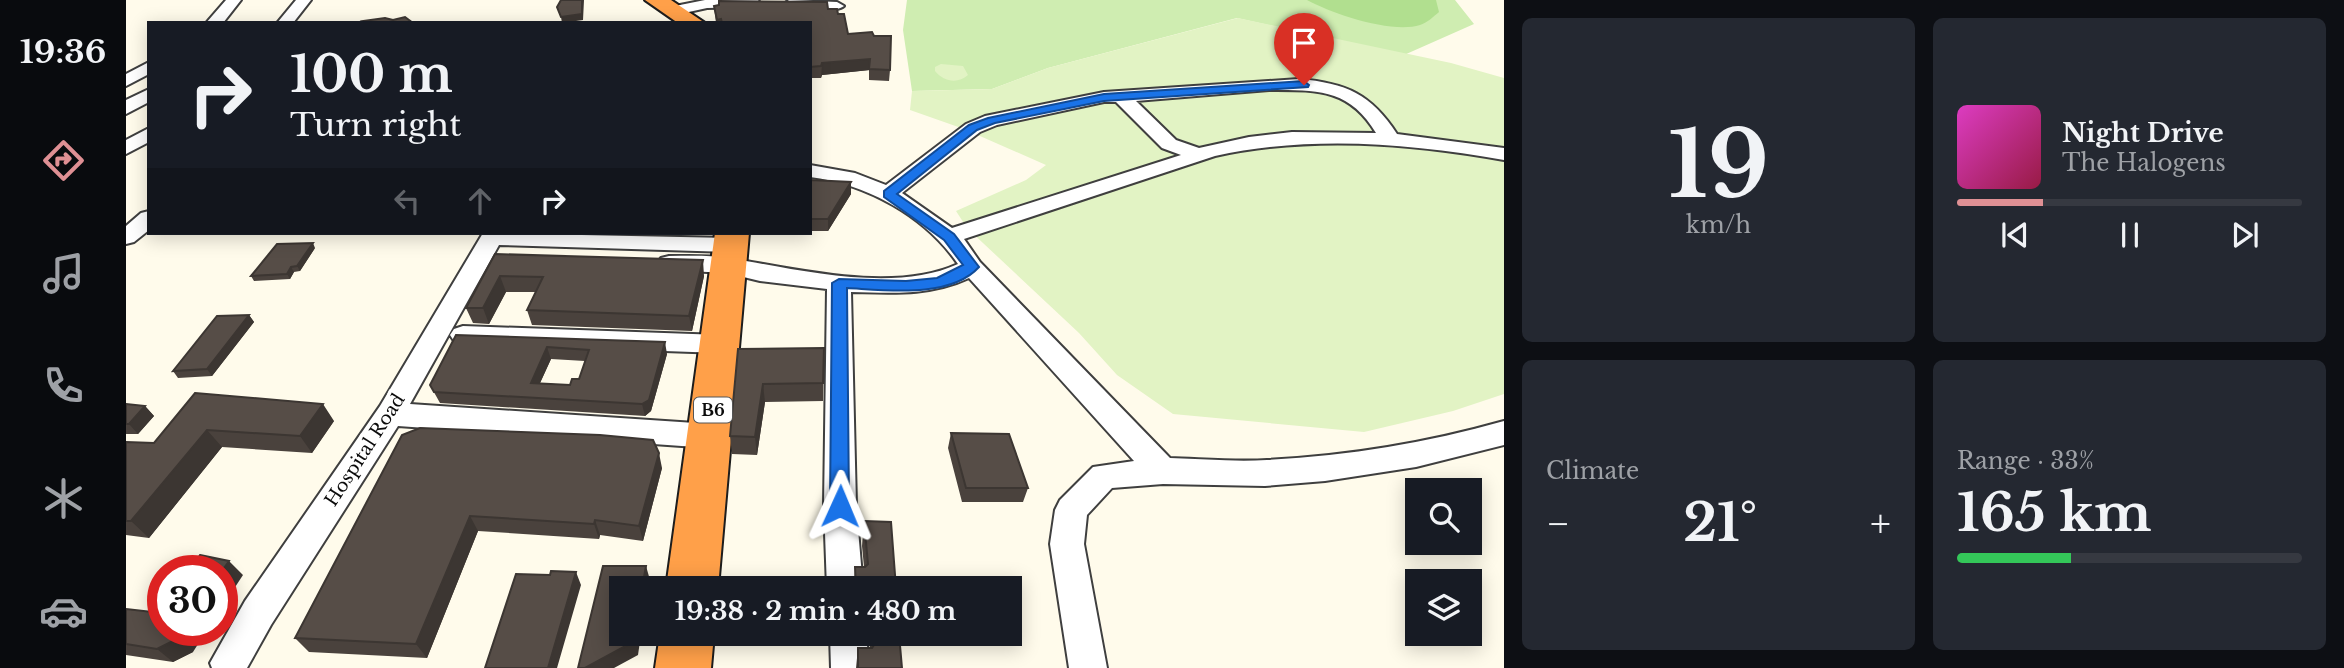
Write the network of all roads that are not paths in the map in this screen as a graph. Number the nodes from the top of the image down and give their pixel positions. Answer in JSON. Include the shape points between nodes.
{"nodes":[{"id":1,"x":234,"y":0,"type":"edge"},
{"id":2,"x":304,"y":0,"type":"edge"},
{"id":3,"x":665,"y":5,"type":"edge"},
{"id":4,"x":838,"y":6,"type":"edge"},
{"id":5,"x":216,"y":21,"type":"edge"},
{"id":6,"x":287,"y":21,"type":"edge"},
{"id":7,"x":691,"y":21,"type":"edge"},
{"id":8,"x":140,"y":87,"type":"edge"},
{"id":9,"x":1121,"y":97,"type":"junction"},
{"id":10,"x":126,"y":108,"type":"edge"},
{"id":11,"x":147,"y":135,"type":"edge"},
{"id":12,"x":1385,"y":140,"type":"junction"},
{"id":13,"x":126,"y":148,"type":"edge"},
{"id":14,"x":1197,"y":154,"type":"junction"},
{"id":15,"x":1504,"y":154,"type":"edge"},
{"id":16,"x":812,"y":171,"type":"edge"},
{"id":17,"x":888,"y":194,"type":"junction"},
{"id":18,"x":147,"y":220,"type":"edge"},
{"id":19,"x":126,"y":236,"type":"edge"},
{"id":20,"x":949,"y":237,"type":"junction"},
{"id":21,"x":489,"y":242,"type":"edge"},
{"id":22,"x":735,"y":253,"type":"edge"},
{"id":23,"x":972,"y":267,"type":"junction"},
{"id":24,"x":839,"y":283,"type":"junction"},
{"id":25,"x":436,"y":334,"type":"junction"},
{"id":26,"x":721,"y":344,"type":"junction"},
{"id":27,"x":390,"y":414,"type":"junction"},
{"id":28,"x":1504,"y":433,"type":"edge"},
{"id":29,"x":710,"y":436,"type":"junction"},
{"id":30,"x":1163,"y":471,"type":"junction"},
{"id":31,"x":693,"y":576,"type":"edge"},
{"id":32,"x":844,"y":576,"type":"edge"},
{"id":33,"x":686,"y":646,"type":"edge"},
{"id":34,"x":849,"y":646,"type":"edge"},
{"id":35,"x":227,"y":666,"type":"edge"},
{"id":36,"x":683,"y":668,"type":"edge"},
{"id":37,"x":850,"y":668,"type":"edge"},
{"id":38,"x":1088,"y":668,"type":"edge"}],
"edges":[{"from":1,"to":5,"type":"street"},
{"from":2,"to":6,"type":"street"},
{"from":3,"to":4,"type":"street"},
{"from":3,"to":7,"type":"highway"},
{"from":8,"to":10,"type":"street"},
{"from":9,"to":12,"type":"street","via":[[1282,85],[1333,88],[1378,120],[1388,136]]},
{"from":9,"to":14,"type":"street","via":[[1169,144]]},
{"from":9,"to":17,"type":"street","via":[[992,120],[973,128]]},
{"from":11,"to":13,"type":"street"},
{"from":12,"to":14,"type":"street","via":[[1258,141]]},
{"from":12,"to":15,"type":"street"},
{"from":14,"to":20,"type":"street"},
{"from":16,"to":17,"type":"street","via":[[847,178]]},
{"from":17,"to":20,"type":"street"},
{"from":18,"to":19,"type":"street"},
{"from":20,"to":23,"type":"street"},
{"from":21,"to":22,"type":"street"},
{"from":21,"to":25,"type":"street","name":"Hospital Road"},
{"from":22,"to":24,"type":"street"},
{"from":22,"to":26,"type":"highway","number":"B6"},
{"from":23,"to":24,"type":"street","via":[[940,282],[906,286]]},
{"from":23,"to":30,"type":"street"},
{"from":24,"to":32,"type":"street"},
{"from":25,"to":26,"type":"street"},
{"from":25,"to":27,"type":"street","name":"Hospital Road"},
{"from":26,"to":29,"type":"highway","number":"B6"},
{"from":27,"to":29,"type":"street"},
{"from":27,"to":35,"type":"street","name":"Hospital Road"},
{"from":28,"to":30,"type":"street","via":[[1397,458],[1315,469]]},
{"from":29,"to":31,"type":"highway","number":"B6"},
{"from":30,"to":38,"type":"street","via":[[1104,476],[1071,510],[1067,544]]},
{"from":33,"to":36,"type":"highway"},
{"from":34,"to":37,"type":"street"}]}
